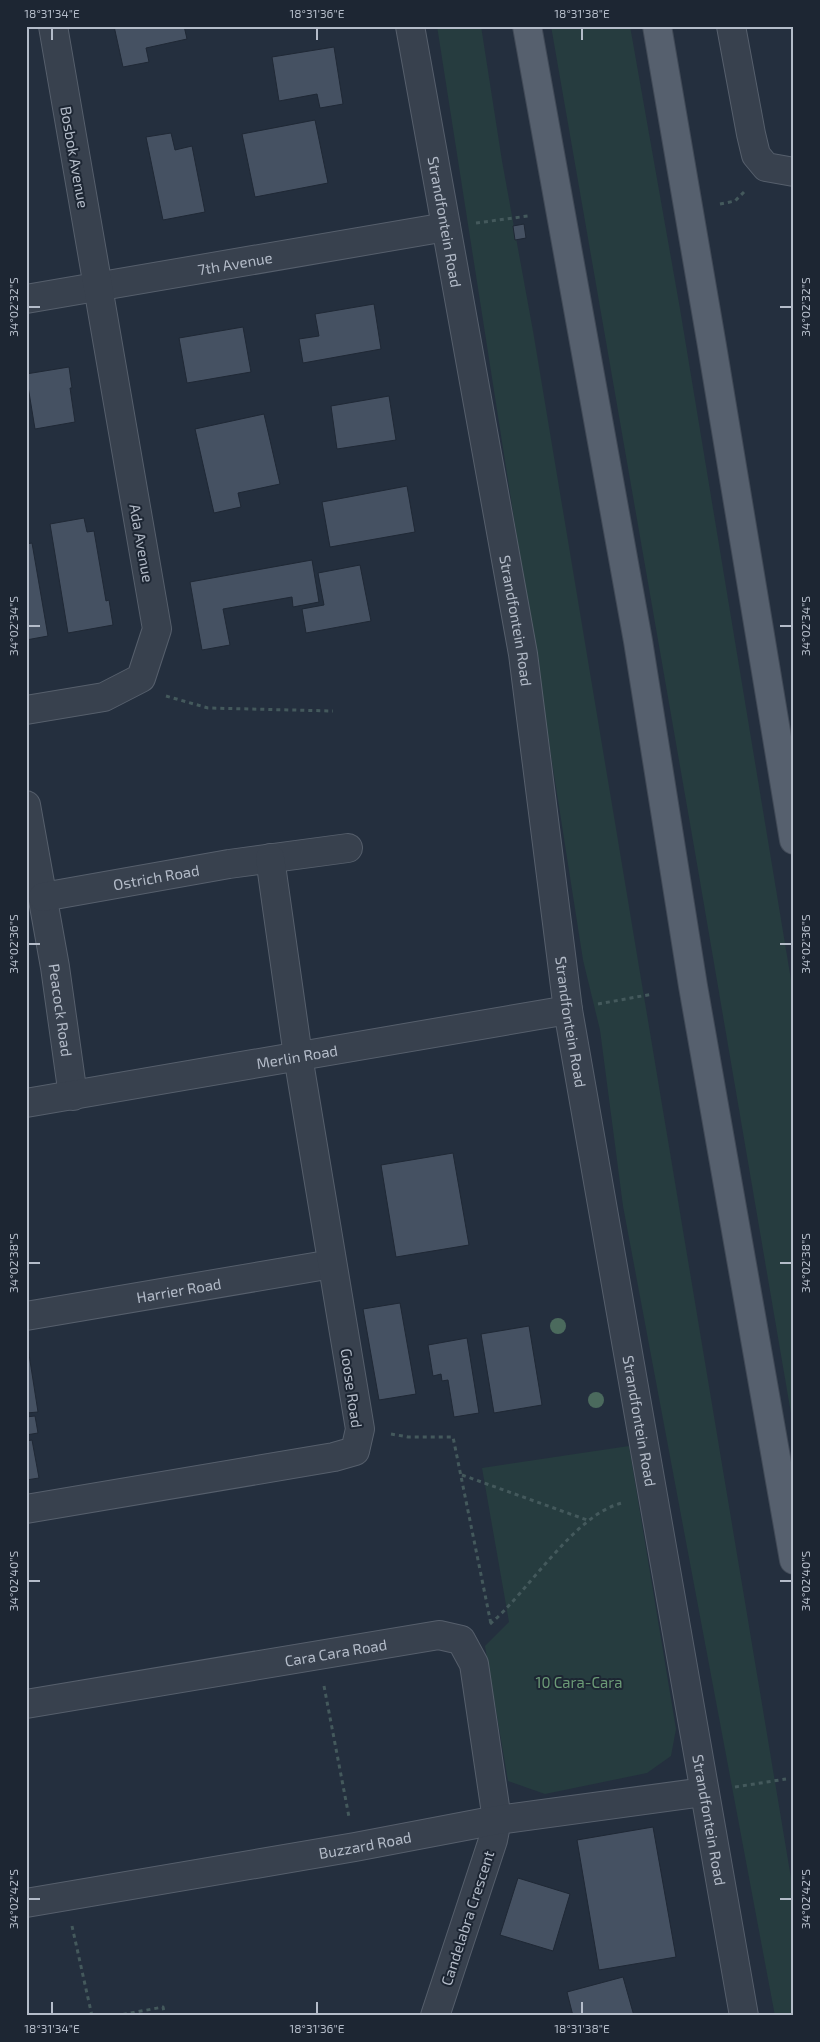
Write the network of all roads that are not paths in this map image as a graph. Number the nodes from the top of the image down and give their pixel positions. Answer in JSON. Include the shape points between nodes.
{"nodes":[{"id":1,"x":53,"y":26,"type":"edge"},
{"id":2,"x":410,"y":26,"type":"edge"},
{"id":3,"x":527,"y":26,"type":"edge"},
{"id":4,"x":656,"y":26,"type":"edge"},
{"id":5,"x":732,"y":26,"type":"edge"},
{"id":6,"x":794,"y":172,"type":"edge"},
{"id":7,"x":446,"y":227,"type":"junction"},
{"id":8,"x":98,"y":288,"type":"junction"},
{"id":9,"x":26,"y":299,"type":"edge"},
{"id":10,"x":26,"y":710,"type":"edge"},
{"id":11,"x":26,"y":805,"type":"edge"},
{"id":12,"x":794,"y":840,"type":"edge"},
{"id":13,"x":348,"y":848,"type":"dead end"},
{"id":14,"x":270,"y":858,"type":"junction"},
{"id":15,"x":43,"y":897,"type":"junction"},
{"id":16,"x":568,"y":1010,"type":"junction"},
{"id":17,"x":298,"y":1056,"type":"junction"},
{"id":18,"x":73,"y":1096,"type":"junction"},
{"id":19,"x":26,"y":1103,"type":"edge"},
{"id":20,"x":332,"y":1264,"type":"junction"},
{"id":21,"x":26,"y":1316,"type":"edge"},
{"id":22,"x":26,"y":1509,"type":"edge"},
{"id":23,"x":794,"y":1560,"type":"edge"},
{"id":24,"x":26,"y":1704,"type":"edge"},
{"id":25,"x":704,"y":1792,"type":"junction"},
{"id":26,"x":497,"y":1820,"type":"junction"},
{"id":27,"x":26,"y":1902,"type":"edge"},
{"id":28,"x":435,"y":2016,"type":"edge"},
{"id":29,"x":744,"y":2016,"type":"edge"}],
"edges":[{"from":1,"to":8,"type":"street","name":"Bosbok Avenue"},
{"from":2,"to":7,"type":"street","name":"Strandfontein Road"},
{"from":3,"to":23,"type":"main road","via":[[638,641],[695,996]]},
{"from":4,"to":12,"type":"main road"},
{"from":5,"to":6,"type":"street","via":[[756,155],[766,167]]},
{"from":7,"to":8,"type":"street","name":"7th Avenue"},
{"from":7,"to":16,"type":"street","name":"Strandfontein Road","via":[[523,654]]},
{"from":8,"to":9,"type":"street","name":"7th Avenue"},
{"from":8,"to":10,"type":"street","name":"Ada Avenue","via":[[157,628],[141,678],[104,697]]},
{"from":11,"to":15,"type":"street","name":"Peacock Road"},
{"from":13,"to":14,"type":"street","name":"Ostrich Road"},
{"from":14,"to":15,"type":"street","name":"Ostrich Road"},
{"from":14,"to":17,"type":"street"},
{"from":15,"to":18,"type":"street","name":"Peacock Road"},
{"from":16,"to":17,"type":"street","name":"Merlin Road"},
{"from":16,"to":25,"type":"street","name":"Strandfontein Road"},
{"from":17,"to":18,"type":"street","name":"Merlin Road"},
{"from":17,"to":20,"type":"street","name":"Goose Road"},
{"from":18,"to":19,"type":"street","name":"Merlin Road"},
{"from":20,"to":21,"type":"street","name":"Harrier Road"},
{"from":20,"to":22,"type":"street","name":"Goose Road","via":[[360,1429],[354,1451],[334,1458]]},
{"from":24,"to":26,"type":"street","name":"Cara Cara Road","via":[[440,1635],[461,1640],[474,1664]]},
{"from":25,"to":26,"type":"street","name":"Buzzard Road"},
{"from":25,"to":29,"type":"street","name":"Strandfontein Road"},
{"from":26,"to":27,"type":"street","name":"Buzzard Road"},
{"from":26,"to":28,"type":"street","name":"Candelabra Crescent"}]}
